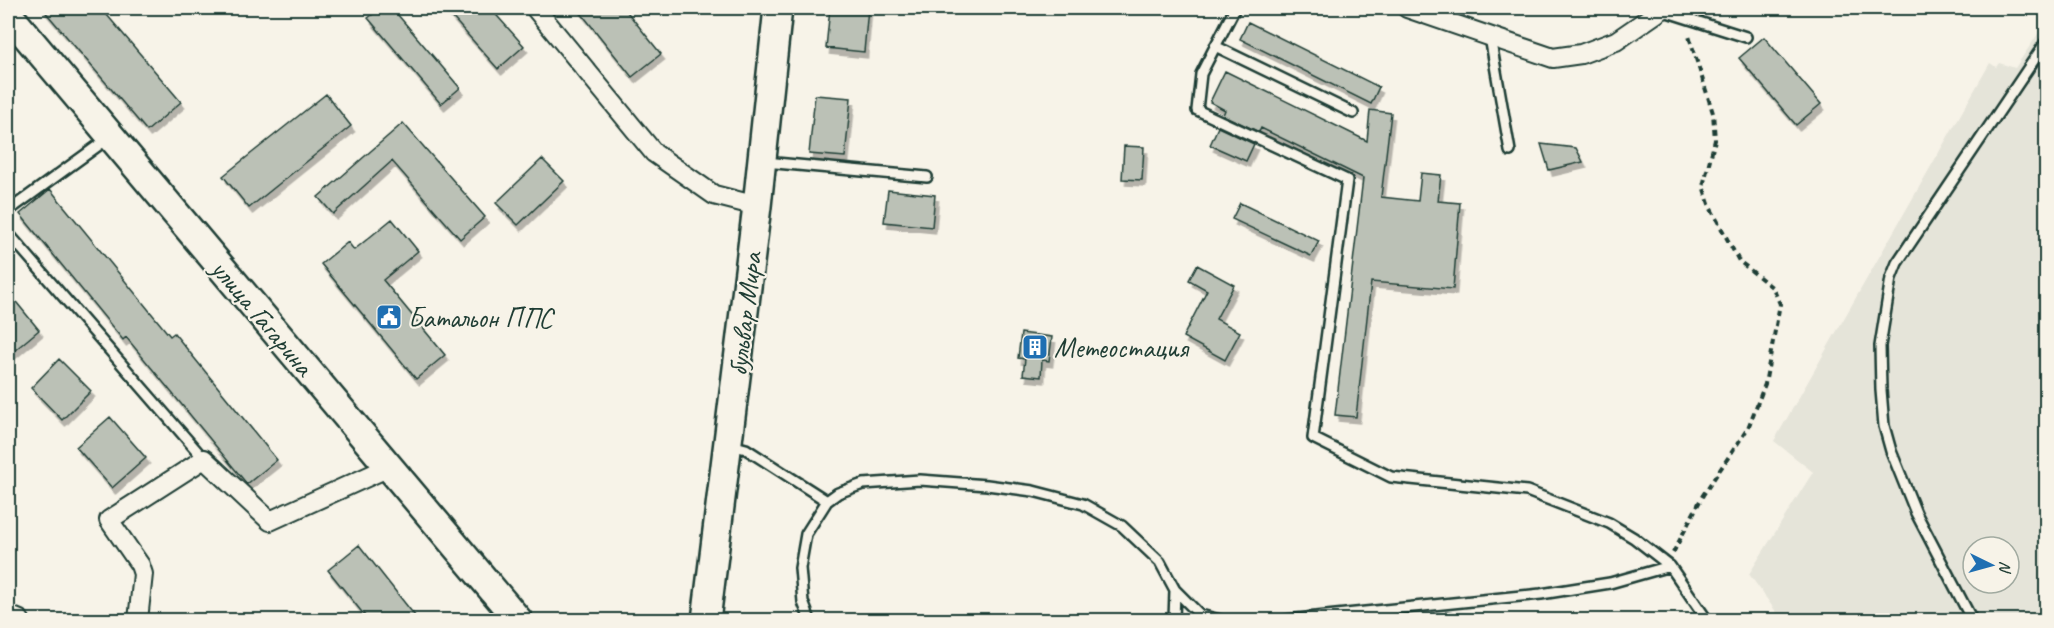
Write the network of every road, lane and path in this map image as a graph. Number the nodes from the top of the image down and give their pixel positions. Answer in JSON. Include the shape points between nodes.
{"nodes":[{"id":1,"x":535,"y":8,"type":"edge"},
{"id":2,"x":778,"y":8,"type":"edge"},
{"id":3,"x":1235,"y":8,"type":"edge"},
{"id":4,"x":1407,"y":8,"type":"edge"},
{"id":5,"x":1663,"y":9,"type":"edge"},
{"id":6,"x":1444,"y":13,"type":"edge"},
{"id":7,"x":8,"y":14,"type":"edge"},
{"id":8,"x":1683,"y":17,"type":"junction"},
{"id":9,"x":1490,"y":37,"type":"junction"},
{"id":10,"x":1746,"y":37,"type":"dead end"},
{"id":11,"x":2046,"y":42,"type":"edge"},
{"id":12,"x":1215,"y":46,"type":"junction"},
{"id":13,"x":1353,"y":113,"type":"dead end"},
{"id":14,"x":111,"y":136,"type":"junction"},
{"id":15,"x":1510,"y":151,"type":"dead end"},
{"id":16,"x":762,"y":162,"type":"junction"},
{"id":17,"x":927,"y":177,"type":"dead end"},
{"id":18,"x":757,"y":206,"type":"junction"},
{"id":19,"x":8,"y":211,"type":"edge"},
{"id":20,"x":8,"y":233,"type":"edge"},
{"id":21,"x":729,"y":445,"type":"junction"},
{"id":22,"x":204,"y":459,"type":"junction"},
{"id":23,"x":389,"y":467,"type":"junction"},
{"id":24,"x":826,"y":501,"type":"junction"},
{"id":25,"x":1669,"y":565,"type":"junction"},
{"id":26,"x":1175,"y":590,"type":"junction"},
{"id":27,"x":8,"y":615,"type":"edge"},
{"id":28,"x":1329,"y":618,"type":"edge"},
{"id":29,"x":20,"y":621,"type":"edge"},
{"id":30,"x":138,"y":621,"type":"edge"},
{"id":31,"x":518,"y":621,"type":"edge"},
{"id":32,"x":706,"y":621,"type":"edge"},
{"id":33,"x":810,"y":621,"type":"edge"},
{"id":34,"x":1174,"y":621,"type":"edge"},
{"id":35,"x":1220,"y":621,"type":"edge"},
{"id":36,"x":1287,"y":621,"type":"edge"},
{"id":37,"x":1707,"y":621,"type":"edge"},
{"id":38,"x":1972,"y":621,"type":"edge"}],
"edges":[{"from":1,"to":18,"type":"street","via":[[654,153],[714,195]]},
{"from":2,"to":16,"type":"main road","name":"бульвар Мира"},
{"from":3,"to":12,"type":"lane"},
{"from":4,"to":6,"type":"street"},
{"from":5,"to":8,"type":"lane"},
{"from":5,"to":9,"type":"street","via":[[1616,41],[1581,54],[1553,58]]},
{"from":6,"to":9,"type":"street"},
{"from":7,"to":14,"type":"main road","name":"улица Гагарина"},
{"from":8,"to":10,"type":"lane"},
{"from":8,"to":25,"type":"path","via":[[1713,113],[1715,140],[1703,186],[1710,207],[1739,261],[1773,288],[1780,304],[1765,384],[1748,428],[1703,495]]},
{"from":9,"to":15,"type":"lane"},
{"from":11,"to":38,"type":"lane","via":[[1897,263],[1880,346],[1884,426],[1891,452],[1916,513]]},
{"from":12,"to":13,"type":"lane"},
{"from":12,"to":25,"type":"lane","via":[[1201,74],[1197,110],[1347,180],[1314,438],[1391,477],[1527,491],[1609,523]]},
{"from":14,"to":19,"type":"lane"},
{"from":14,"to":23,"type":"main road","name":"улица Гагарина"},
{"from":16,"to":17,"type":"lane"},
{"from":16,"to":18,"type":"main road","name":"бульвар Мира"},
{"from":18,"to":21,"type":"main road","name":"бульвар Мира"},
{"from":20,"to":22,"type":"lane"},
{"from":21,"to":24,"type":"lane","via":[[746,450]]},
{"from":21,"to":32,"type":"main road","name":"бульвар Мира"},
{"from":22,"to":23,"type":"street","via":[[270,521]]},
{"from":22,"to":30,"type":"street","via":[[109,520],[143,574]]},
{"from":23,"to":31,"type":"main road","name":"улица Гагарина"},
{"from":24,"to":26,"type":"lane","via":[[864,484],[921,480],[1033,491],[1083,504],[1122,526],[1161,562]]},
{"from":24,"to":33,"type":"lane","via":[[806,534],[800,568],[803,602]]},
{"from":25,"to":28,"type":"lane","via":[[1610,583],[1540,594]]},
{"from":25,"to":37,"type":"lane"},
{"from":26,"to":34,"type":"lane"},
{"from":26,"to":35,"type":"lane","via":[[1200,615]]},
{"from":27,"to":29,"type":"street"},
{"from":28,"to":36,"type":"lane"}]}
